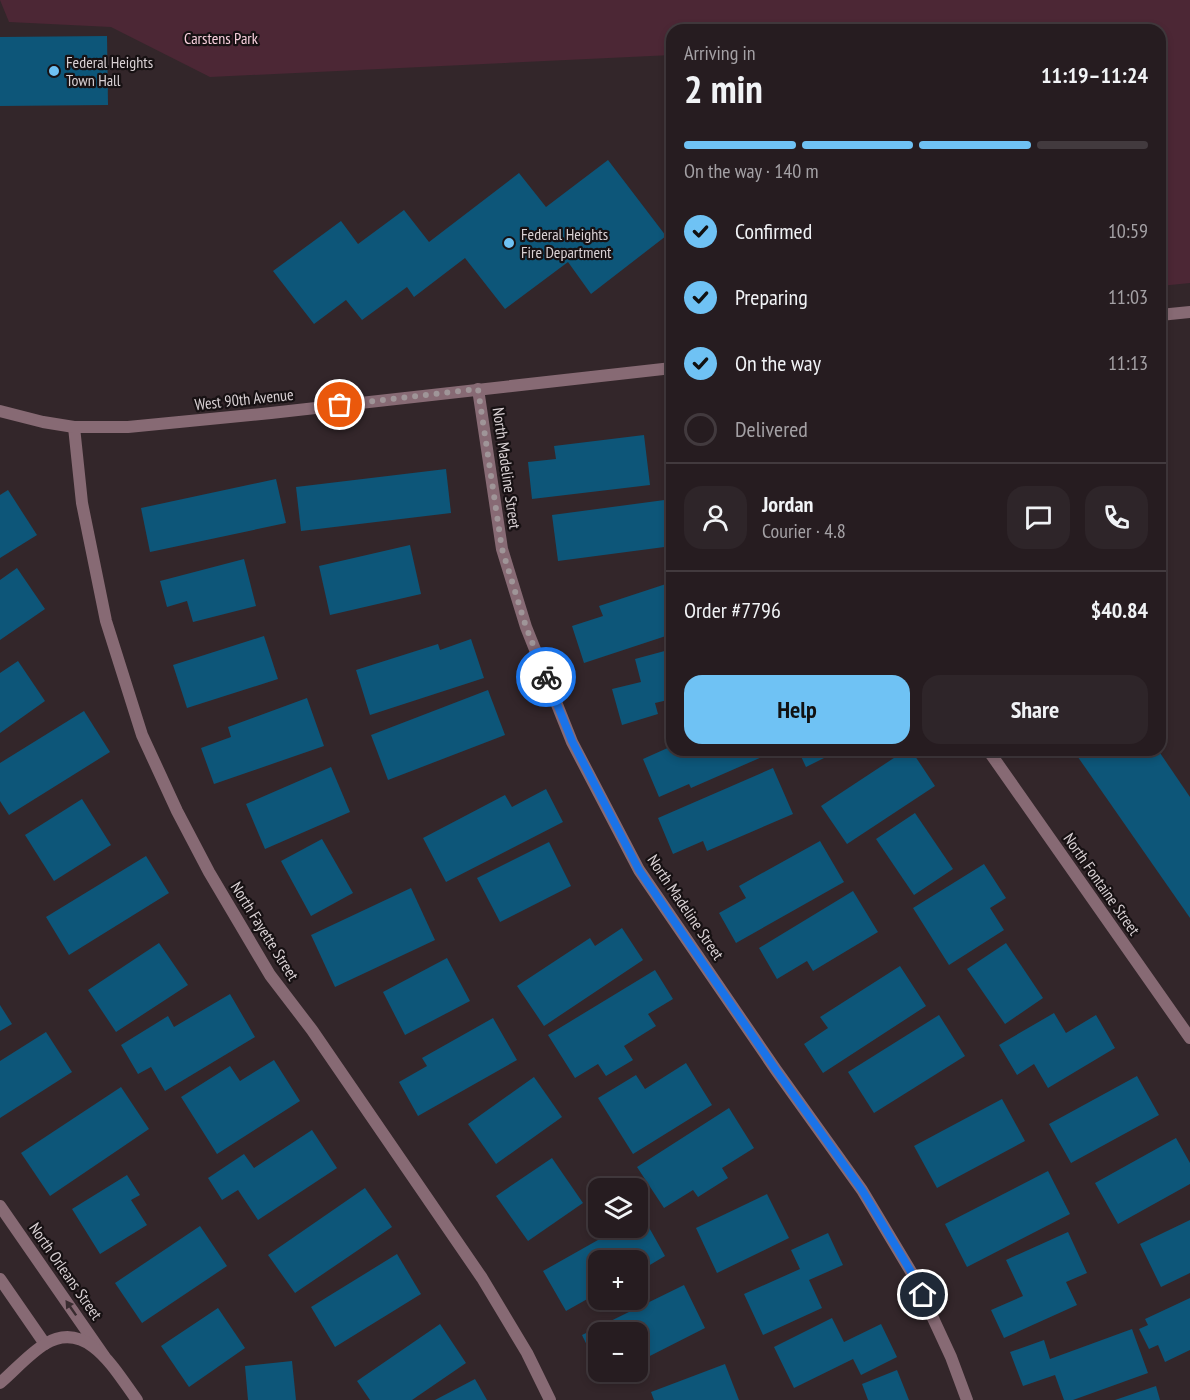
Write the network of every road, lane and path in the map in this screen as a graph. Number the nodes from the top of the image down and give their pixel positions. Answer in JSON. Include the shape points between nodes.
{"nodes":[{"id":1,"x":1190,"y":312,"type":"edge"},
{"id":2,"x":1166,"y":314,"type":"edge"},
{"id":3,"x":666,"y":369,"type":"edge"},
{"id":4,"x":478,"y":389,"type":"junction"},
{"id":5,"x":0,"y":411,"type":"edge"},
{"id":6,"x":74,"y":427,"type":"junction"},
{"id":7,"x":992,"y":756,"type":"edge"},
{"id":8,"x":1190,"y":1038,"type":"edge"},
{"id":9,"x":0,"y":1206,"type":"edge"},
{"id":10,"x":0,"y":1279,"type":"edge"},
{"id":11,"x":45,"y":1344,"type":"junction"},
{"id":12,"x":104,"y":1356,"type":"junction"},
{"id":13,"x":0,"y":1383,"type":"edge"},
{"id":14,"x":137,"y":1400,"type":"edge"},
{"id":15,"x":550,"y":1400,"type":"edge"},
{"id":16,"x":967,"y":1400,"type":"edge"}],
"edges":[{"from":1,"to":2,"type":"street"},
{"from":3,"to":4,"type":"street","name":"West 90th Avenue"},
{"from":4,"to":6,"type":"street","name":"West 90th Avenue","via":[[128,427]]},
{"from":4,"to":16,"type":"street","name":"North Madeline Street","via":[[502,549],[526,627],[572,741],[639,870],[862,1190],[913,1275]]},
{"from":5,"to":6,"type":"street","name":"West 90th Avenue"},
{"from":6,"to":15,"type":"street","name":"North Fayette Street","via":[[82,503],[106,621],[142,735],[177,811],[270,975],[482,1278]]},
{"from":7,"to":8,"type":"street","name":"North Fontaine Street"},
{"from":12,"to":9,"type":"street","name":"North Orleans Street","one_way":true},
{"from":10,"to":11,"type":"street"},
{"from":11,"to":12,"type":"street","name":"North Orleans Street","via":[[61,1338],[78,1338]]},
{"from":11,"to":13,"type":"street"},
{"from":12,"to":14,"type":"street","name":"North Orleans Street"}]}
